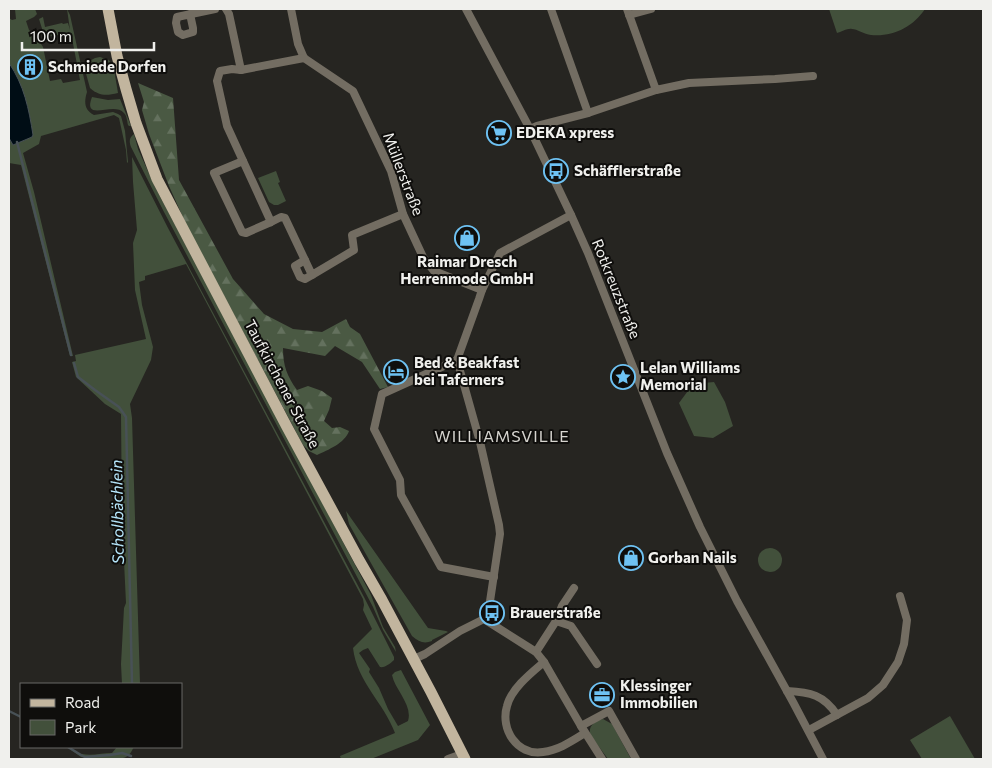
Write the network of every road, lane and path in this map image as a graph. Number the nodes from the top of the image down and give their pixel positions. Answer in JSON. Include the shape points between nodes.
{"nodes":[{"id":1,"x":108,"y":9,"type":"edge"},
{"id":2,"x":215,"y":9,"type":"edge"},
{"id":3,"x":226,"y":9,"type":"edge"},
{"id":4,"x":291,"y":9,"type":"edge"},
{"id":5,"x":466,"y":9,"type":"edge"},
{"id":6,"x":551,"y":9,"type":"edge"},
{"id":7,"x":651,"y":9,"type":"edge"},
{"id":8,"x":628,"y":12,"type":"edge"},
{"id":9,"x":190,"y":14,"type":"dead end"},
{"id":10,"x":304,"y":58,"type":"junction"},
{"id":11,"x":241,"y":70,"type":"junction"},
{"id":12,"x":813,"y":76,"type":"dead end"},
{"id":13,"x":656,"y":90,"type":"junction"},
{"id":14,"x":588,"y":113,"type":"junction"},
{"id":15,"x":530,"y":129,"type":"junction"},
{"id":16,"x":243,"y":161,"type":"junction"},
{"id":17,"x":403,"y":214,"type":"junction"},
{"id":18,"x":570,"y":215,"type":"junction"},
{"id":19,"x":271,"y":222,"type":"junction"},
{"id":20,"x":305,"y":260,"type":"junction"},
{"id":21,"x":312,"y":275,"type":"junction"},
{"id":22,"x":482,"y":290,"type":"junction"},
{"id":23,"x":457,"y":360,"type":"junction"},
{"id":24,"x":494,"y":577,"type":"junction"},
{"id":25,"x":574,"y":588,"type":"dead end"},
{"id":26,"x":900,"y":596,"type":"dead end"},
{"id":27,"x":484,"y":619,"type":"junction"},
{"id":28,"x":556,"y":621,"type":"junction"},
{"id":29,"x":536,"y":652,"type":"junction"},
{"id":30,"x":414,"y":659,"type":"junction"},
{"id":31,"x":544,"y":662,"type":"junction"},
{"id":32,"x":597,"y":664,"type":"dead end"},
{"id":33,"x":787,"y":691,"type":"junction"},
{"id":34,"x":837,"y":715,"type":"junction"},
{"id":35,"x":583,"y":729,"type":"junction"},
{"id":36,"x":809,"y":730,"type":"junction"},
{"id":37,"x":463,"y":756,"type":"edge"},
{"id":38,"x":448,"y":759,"type":"edge"},
{"id":39,"x":602,"y":759,"type":"edge"},
{"id":40,"x":636,"y":759,"type":"edge"},
{"id":41,"x":823,"y":759,"type":"edge"}],
"edges":[{"from":1,"to":30,"type":"main road","name":"Taufkirchener Straße","via":[[126,89],[157,179]]},
{"from":2,"to":9,"type":"street"},
{"from":3,"to":11,"type":"street"},
{"from":4,"to":10,"type":"street"},
{"from":5,"to":15,"type":"street","name":"Rotkreuzstraße"},
{"from":6,"to":14,"type":"street"},
{"from":7,"to":8,"type":"street"},
{"from":8,"to":13,"type":"street"},
{"from":10,"to":11,"type":"street"},
{"from":10,"to":17,"type":"street","name":"Müllerstraße","via":[[353,91],[391,171]]},
{"from":11,"to":16,"type":"street","via":[[220,72],[218,81],[228,126]]},
{"from":12,"to":13,"type":"street","via":[[689,83]]},
{"from":13,"to":14,"type":"street"},
{"from":14,"to":15,"type":"street"},
{"from":15,"to":18,"type":"street","name":"Rotkreuzstraße"},
{"from":16,"to":19,"type":"street"},
{"from":16,"to":19,"type":"street","via":[[214,174],[242,232]]},
{"from":17,"to":21,"type":"street","via":[[352,235],[354,250]]},
{"from":17,"to":22,"type":"street","name":"Müllerstraße","via":[[423,257],[434,272]]},
{"from":18,"to":22,"type":"street","via":[[500,253]]},
{"from":18,"to":33,"type":"street","name":"Rotkreuzstraße","via":[[691,508],[737,602]]},
{"from":19,"to":20,"type":"street","via":[[286,218]]},
{"from":20,"to":21,"type":"street"},
{"from":20,"to":21,"type":"street","via":[[295,266],[300,277],[305,279]]},
{"from":22,"to":23,"type":"street"},
{"from":23,"to":24,"type":"street","via":[[499,525]]},
{"from":23,"to":24,"type":"street","via":[[382,394],[374,429],[400,480],[401,496],[441,567]]},
{"from":24,"to":27,"type":"street"},
{"from":25,"to":28,"type":"street"},
{"from":26,"to":34,"type":"street","via":[[907,620],[898,662],[883,684],[868,698]]},
{"from":27,"to":29,"type":"street"},
{"from":27,"to":30,"type":"street"},
{"from":28,"to":29,"type":"street"},
{"from":28,"to":32,"type":"street","via":[[571,626]]},
{"from":29,"to":31,"type":"street"},
{"from":30,"to":37,"type":"main road","name":"Taufkirchener Straße"},
{"from":31,"to":35,"type":"street"},
{"from":31,"to":35,"type":"street","via":[[523,681],[509,700],[506,719],[510,736],[525,750],[542,752],[565,745]]},
{"from":33,"to":34,"type":"street","via":[[822,698]]},
{"from":33,"to":36,"type":"street","name":"Rotkreuzstraße"},
{"from":34,"to":36,"type":"street"},
{"from":35,"to":39,"type":"street"},
{"from":35,"to":40,"type":"street","via":[[609,711]]},
{"from":36,"to":41,"type":"street","name":"Rotkreuzstraße"},
{"from":37,"to":38,"type":"street"}]}
